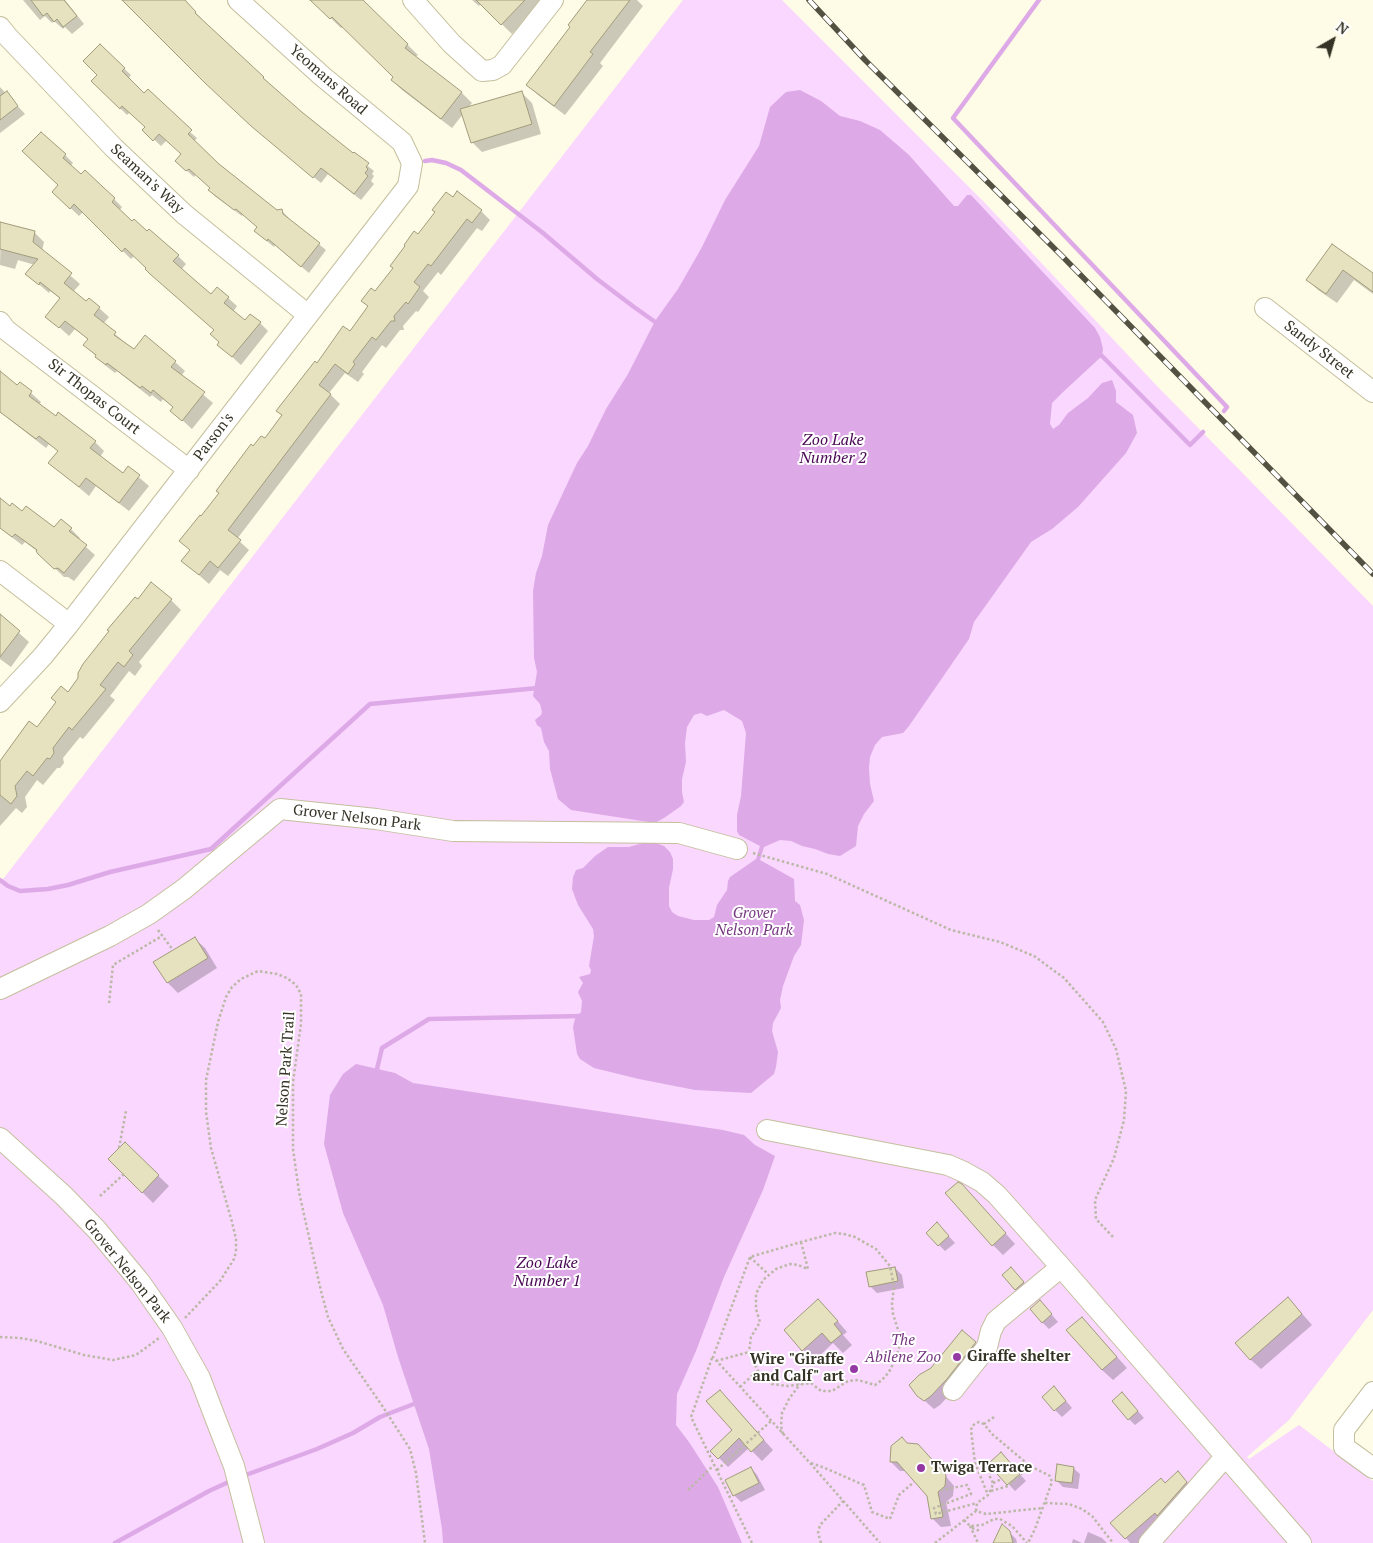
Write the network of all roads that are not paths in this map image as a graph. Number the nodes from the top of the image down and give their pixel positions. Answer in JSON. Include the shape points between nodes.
{"nodes":[{"id":1,"x":238,"y":0,"type":"edge"},
{"id":2,"x":413,"y":0,"type":"edge"},
{"id":3,"x":552,"y":0,"type":"edge"},
{"id":4,"x":3,"y":36,"type":"edge"},
{"id":5,"x":412,"y":163,"type":"joint"},
{"id":6,"x":1265,"y":308,"type":"dead end"},
{"id":7,"x":308,"y":315,"type":"junction"},
{"id":8,"x":0,"y":322,"type":"edge"},
{"id":9,"x":1373,"y":392,"type":"edge"},
{"id":10,"x":189,"y":470,"type":"junction"},
{"id":11,"x":0,"y":571,"type":"edge"},
{"id":12,"x":69,"y":624,"type":"junction"},
{"id":13,"x":0,"y":702,"type":"edge"},
{"id":14,"x":741,"y":850,"type":"road end"},
{"id":15,"x":0,"y":989,"type":"edge"},
{"id":16,"x":767,"y":1130,"type":"dead end"},
{"id":17,"x":0,"y":1138,"type":"edge"},
{"id":18,"x":1061,"y":1267,"type":"junction"},
{"id":19,"x":953,"y":1390,"type":"dead end"},
{"id":20,"x":1373,"y":1392,"type":"edge"},
{"id":21,"x":1225,"y":1457,"type":"junction"},
{"id":22,"x":1373,"y":1468,"type":"edge"},
{"id":23,"x":254,"y":1543,"type":"edge"},
{"id":24,"x":1149,"y":1543,"type":"edge"},
{"id":25,"x":1301,"y":1543,"type":"edge"}],
"edges":[{"from":1,"to":5,"type":"street","name":"Yeomans Road","via":[[402,142]]},
{"from":2,"to":3,"type":"street","via":[[452,44],[482,70],[493,70],[502,65]]},
{"from":4,"to":7,"type":"street","name":"Seaman's Way","via":[[184,214]]},
{"from":5,"to":7,"type":"street","name":"Parson's","via":[[408,186]]},
{"from":6,"to":9,"type":"street","name":"Sandy Street"},
{"from":7,"to":10,"type":"street","name":"Parson's"},
{"from":8,"to":10,"type":"street","name":"Sir Thopas Court","via":[[6,330]]},
{"from":10,"to":12,"type":"street","name":"Parson's"},
{"from":11,"to":12,"type":"street"},
{"from":12,"to":13,"type":"street","name":"Parson's"},
{"from":14,"to":15,"type":"street","name":"Grover Nelson Park","via":[[678,833],[453,830],[376,818],[280,810],[149,914]]},
{"from":16,"to":18,"type":"street","via":[[948,1165],[964,1172],[997,1195]]},
{"from":17,"to":23,"type":"street","name":"Grover Nelson Park","via":[[97,1230],[140,1282],[172,1328],[200,1378],[234,1466]]},
{"from":18,"to":19,"type":"street","via":[[996,1321],[987,1347]]},
{"from":18,"to":21,"type":"street"},
{"from":20,"to":22,"type":"street","via":[[1344,1430],[1344,1447]]},
{"from":21,"to":24,"type":"street"},
{"from":21,"to":25,"type":"street"}]}
